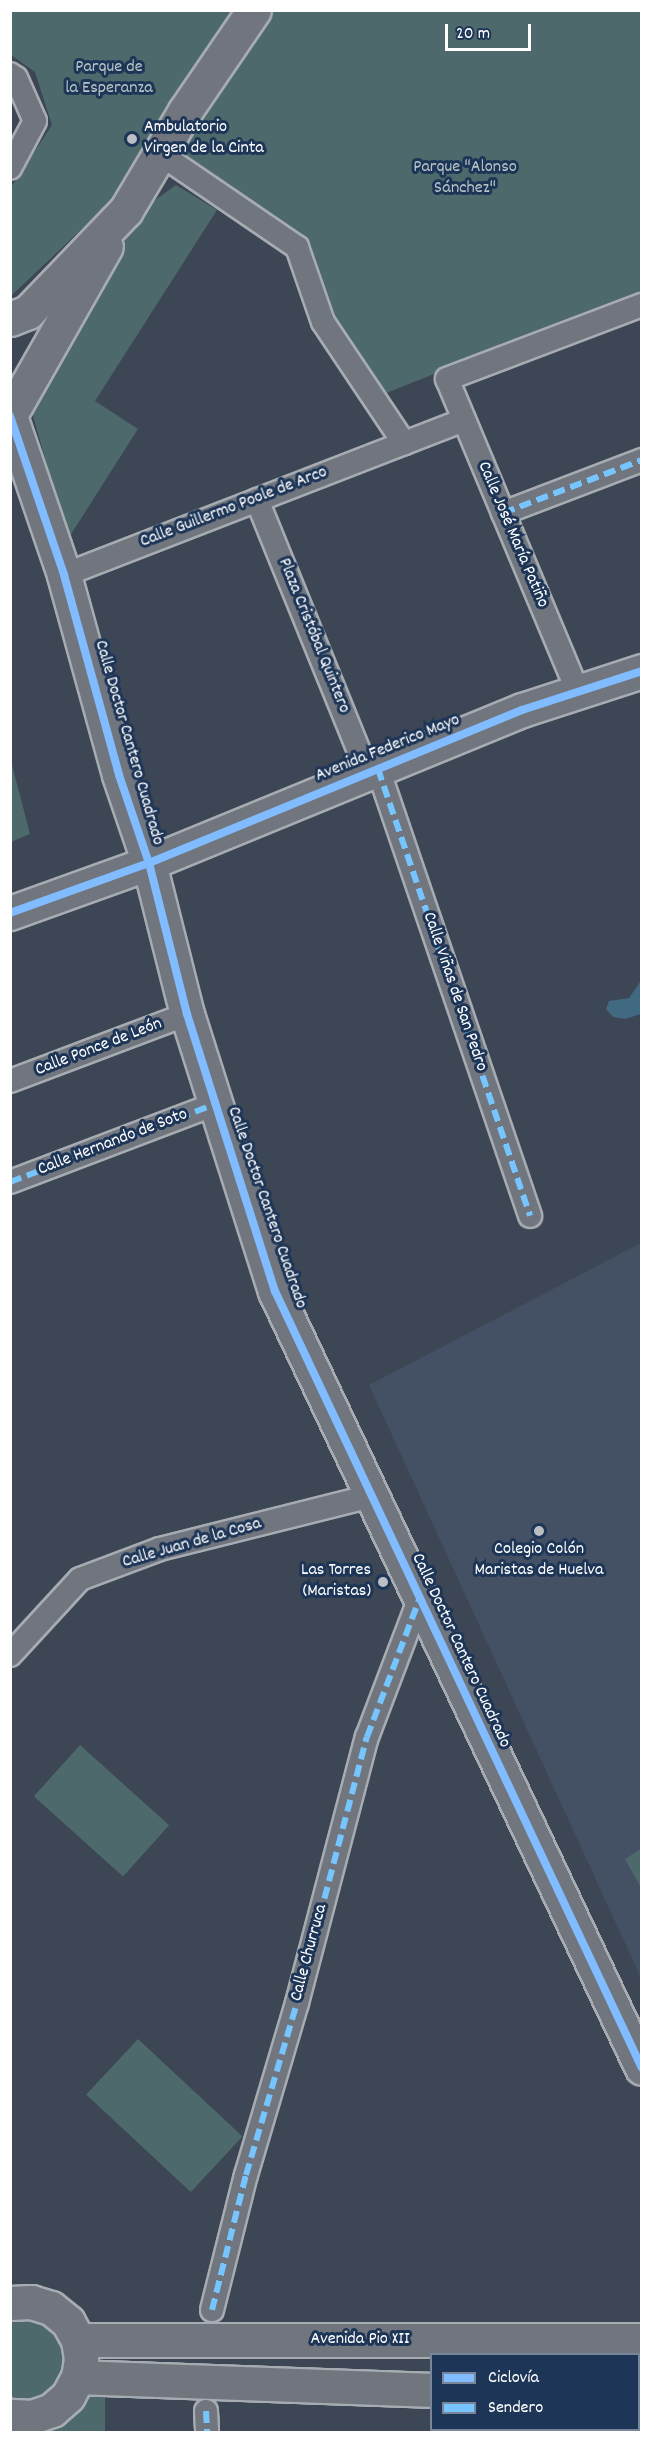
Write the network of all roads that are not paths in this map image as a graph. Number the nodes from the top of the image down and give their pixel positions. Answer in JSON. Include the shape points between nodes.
{"nodes":[{"id":1,"x":254,"y":10,"type":"edge"},
{"id":2,"x":10,"y":74,"type":"edge"},
{"id":3,"x":159,"y":153,"type":"junction"},
{"id":4,"x":10,"y":168,"type":"edge"},
{"id":5,"x":126,"y":210,"type":"junction"},
{"id":6,"x":642,"y":305,"type":"edge"},
{"id":7,"x":10,"y":319,"type":"edge"},
{"id":8,"x":10,"y":416,"type":"edge"},
{"id":9,"x":464,"y":420,"type":"junction"},
{"id":10,"x":404,"y":443,"type":"junction"},
{"id":11,"x":642,"y":460,"type":"edge"},
{"id":12,"x":257,"y":500,"type":"junction"},
{"id":13,"x":503,"y":513,"type":"junction"},
{"id":14,"x":64,"y":575,"type":"junction"},
{"id":15,"x":642,"y":671,"type":"edge"},
{"id":16,"x":578,"y":692,"type":"junction"},
{"id":17,"x":373,"y":771,"type":"junction"},
{"id":18,"x":149,"y":863,"type":"junction"},
{"id":19,"x":10,"y":913,"type":"edge"},
{"id":20,"x":187,"y":1014,"type":"junction"},
{"id":21,"x":10,"y":1081,"type":"edge"},
{"id":22,"x":215,"y":1104,"type":"junction"},
{"id":23,"x":10,"y":1182,"type":"edge"},
{"id":24,"x":530,"y":1216,"type":"dead end"},
{"id":25,"x":371,"y":1496,"type":"junction"},
{"id":26,"x":419,"y":1600,"type":"junction"},
{"id":27,"x":10,"y":1655,"type":"edge"},
{"id":28,"x":642,"y":2068,"type":"edge"},
{"id":29,"x":17,"y":2297,"type":"edge"},
{"id":30,"x":212,"y":2310,"type":"dead end"},
{"id":31,"x":78,"y":2340,"type":"junction"},
{"id":32,"x":642,"y":2340,"type":"edge"},
{"id":33,"x":78,"y":2378,"type":"junction"},
{"id":34,"x":430,"y":2390,"type":"edge"},
{"id":35,"x":10,"y":2416,"type":"edge"}],
"edges":[{"from":1,"to":3,"type":"street"},
{"from":2,"to":4,"type":"street","via":[[16,78],[35,121]]},
{"from":3,"to":5,"type":"street"},
{"from":3,"to":10,"type":"street","via":[[297,247],[323,322]]},
{"from":5,"to":7,"type":"street","via":[[28,312]]},
{"from":5,"to":8,"type":"street"},
{"from":6,"to":9,"type":"street","name":"Calle José María Patiño","via":[[447,379]]},
{"from":8,"to":14,"type":"street","name":"Calle Doctor Cantero Cuadrado"},
{"from":9,"to":10,"type":"street","name":"Calle Guillermo Poole de Arco"},
{"from":9,"to":13,"type":"street","name":"Calle José María Patiño"},
{"from":10,"to":12,"type":"street","name":"Calle Guillermo Poole de Arco"},
{"from":11,"to":13,"type":"street"},
{"from":12,"to":14,"type":"street","name":"Calle Guillermo Poole de Arco"},
{"from":12,"to":17,"type":"street","name":"Plaza Cristóbal Quintero"},
{"from":13,"to":16,"type":"street","name":"Calle José María Patiño"},
{"from":14,"to":18,"type":"street","name":"Calle Doctor Cantero Cuadrado","via":[[119,775]]},
{"from":15,"to":16,"type":"street","name":"Avenida Federico Mayo"},
{"from":16,"to":17,"type":"street","name":"Avenida Federico Mayo","via":[[522,710]]},
{"from":17,"to":18,"type":"street","name":"Avenida Federico Mayo"},
{"from":17,"to":24,"type":"street","name":"Calle Viñas de San Pedro"},
{"from":18,"to":19,"type":"street","name":"Avenida Federico Mayo"},
{"from":18,"to":20,"type":"street","name":"Calle Doctor Cantero Cuadrado"},
{"from":20,"to":21,"type":"street","name":"Calle Ponce de León"},
{"from":20,"to":22,"type":"street","name":"Calle Doctor Cantero Cuadrado"},
{"from":22,"to":23,"type":"street","name":"Calle Hernando de Soto"},
{"from":22,"to":25,"type":"street","name":"Calle Doctor Cantero Cuadrado","via":[[274,1292]]},
{"from":25,"to":26,"type":"street","name":"Calle Doctor Cantero Cuadrado"},
{"from":25,"to":27,"type":"street","name":"Calle Juan de la Cosa","via":[[160,1549],[80,1579]]},
{"from":26,"to":28,"type":"street","name":"Calle Doctor Cantero Cuadrado"},
{"from":26,"to":30,"type":"street","name":"Calle Churruca","via":[[367,1737]]},
{"from":29,"to":31,"type":"street","via":[[51,2308],[68,2322]]},
{"from":31,"to":32,"type":"street","name":"Avenida Pio XII"},
{"from":31,"to":33,"type":"street"},
{"from":33,"to":34,"type":"street"},
{"from":33,"to":35,"type":"street","via":[[68,2396],[52,2410],[32,2416]]}]}
